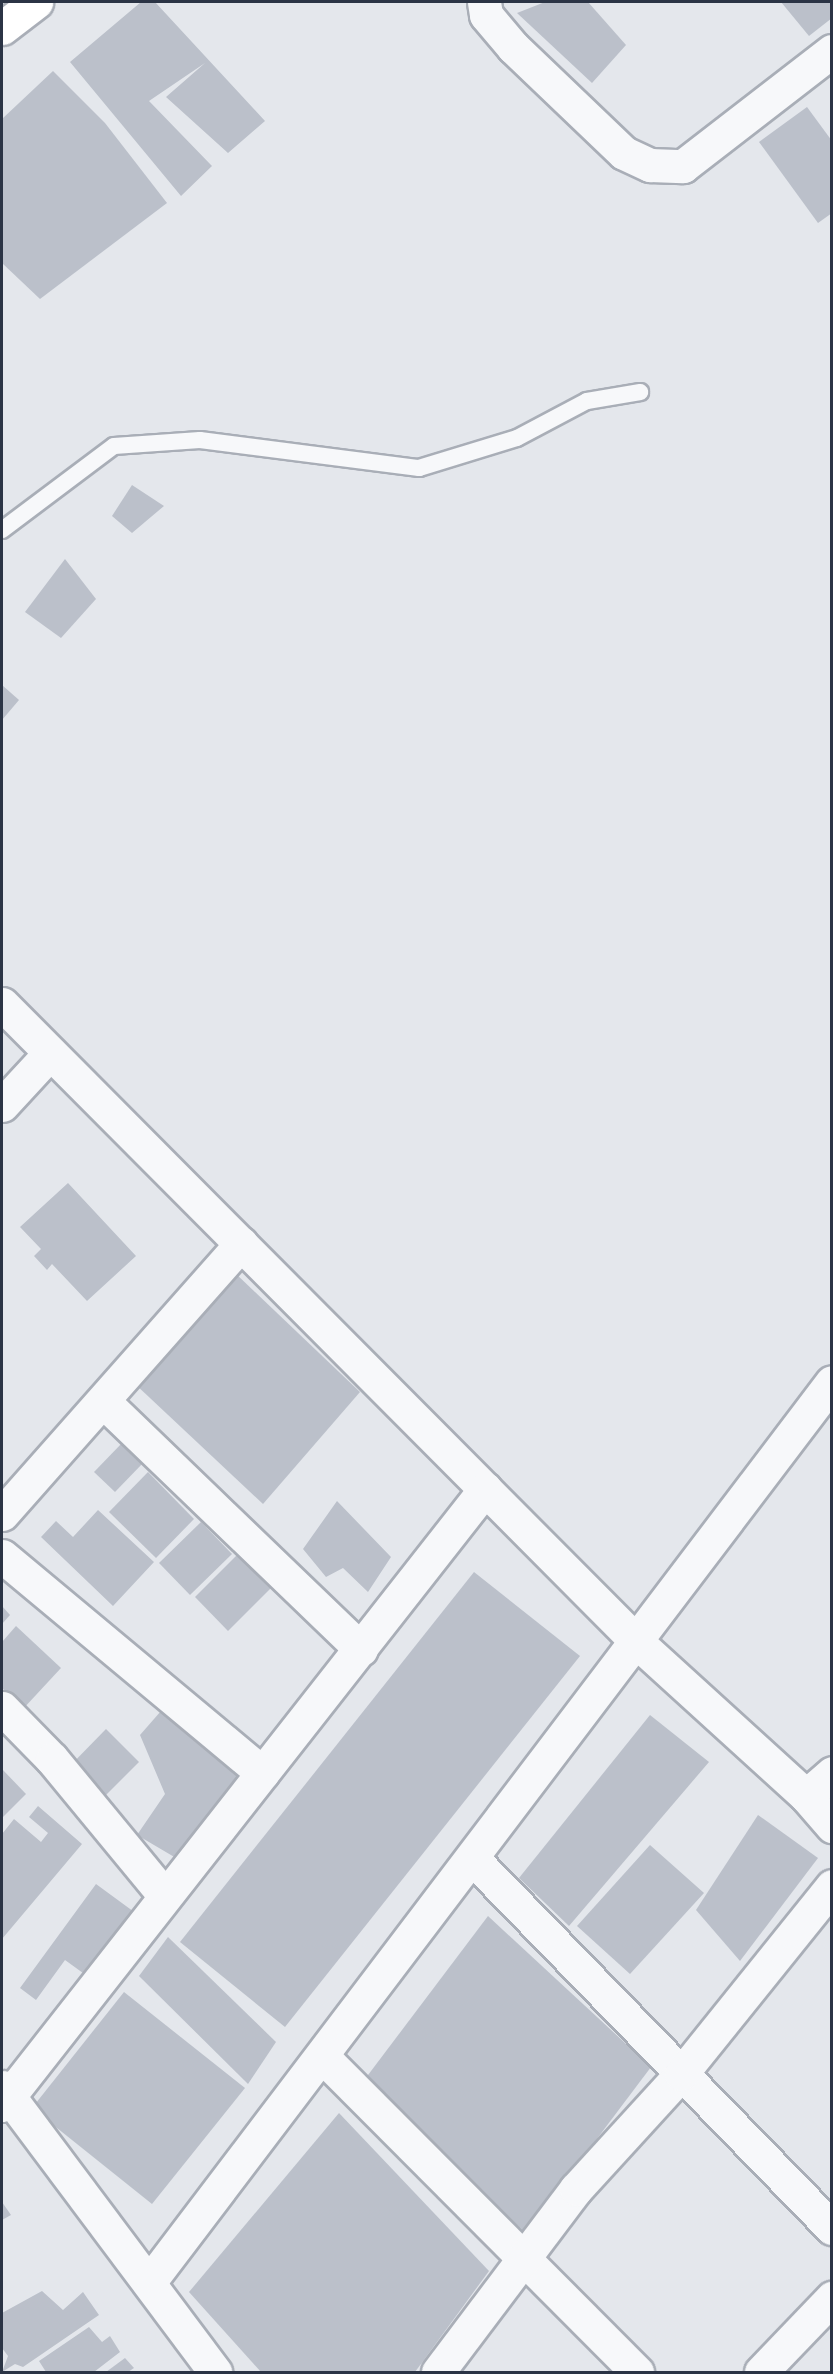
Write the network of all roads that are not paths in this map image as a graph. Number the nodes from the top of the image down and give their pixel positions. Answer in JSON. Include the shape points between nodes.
{"nodes":[{"id":1,"x":36,"y":2,"type":"edge"},
{"id":2,"x":484,"y":2,"type":"edge"},
{"id":3,"x":2,"y":28,"type":"edge"},
{"id":4,"x":831,"y":51,"type":"edge"},
{"id":5,"x":640,"y":392,"type":"dead end"},
{"id":6,"x":2,"y":530,"type":"edge"},
{"id":7,"x":2,"y":1004,"type":"edge"},
{"id":8,"x":50,"y":1053,"type":"junction"},
{"id":9,"x":2,"y":1105,"type":"edge"},
{"id":10,"x":241,"y":1244,"type":"junction"},
{"id":11,"x":103,"y":1401,"type":"junction"},
{"id":12,"x":826,"y":1403,"type":"edge"},
{"id":13,"x":485,"y":1488,"type":"junction"},
{"id":14,"x":2,"y":1514,"type":"edge"},
{"id":15,"x":2,"y":1556,"type":"edge"},
{"id":16,"x":638,"y":1643,"type":"junction"},
{"id":17,"x":361,"y":1649,"type":"junction"},
{"id":18,"x":2,"y":1708,"type":"edge"},
{"id":19,"x":262,"y":1773,"type":"junction"},
{"id":20,"x":831,"y":1773,"type":"edge"},
{"id":21,"x":806,"y":1796,"type":"junction"},
{"id":22,"x":831,"y":1826,"type":"edge"},
{"id":23,"x":473,"y":1859,"type":"junction"},
{"id":24,"x":831,"y":1886,"type":"edge"},
{"id":25,"x":164,"y":1895,"type":"junction"},
{"id":26,"x":323,"y":2057,"type":"junction"},
{"id":27,"x":681,"y":2074,"type":"junction"},
{"id":28,"x":4,"y":2096,"type":"edge"},
{"id":29,"x":831,"y":2228,"type":"edge"},
{"id":30,"x":523,"y":2262,"type":"junction"},
{"id":31,"x":150,"y":2281,"type":"junction"},
{"id":32,"x":831,"y":2298,"type":"edge"},
{"id":33,"x":214,"y":2373,"type":"edge"},
{"id":34,"x":438,"y":2373,"type":"edge"},
{"id":35,"x":637,"y":2373,"type":"edge"},
{"id":36,"x":761,"y":2373,"type":"edge"}],
"edges":[{"from":1,"to":3,"type":"main road"},
{"from":2,"to":4,"type":"street","via":[[486,15],[513,47],[624,153],[650,165],[683,166]]},
{"from":5,"to":6,"type":"lane","via":[[587,401],[517,438],[419,468],[200,440],[114,446]]},
{"from":7,"to":8,"type":"street"},
{"from":8,"to":9,"type":"street"},
{"from":8,"to":10,"type":"street"},
{"from":10,"to":11,"type":"street"},
{"from":10,"to":13,"type":"street"},
{"from":11,"to":14,"type":"street"},
{"from":11,"to":17,"type":"street"},
{"from":12,"to":16,"type":"street"},
{"from":13,"to":16,"type":"street"},
{"from":13,"to":17,"type":"street"},
{"from":15,"to":19,"type":"street"},
{"from":16,"to":21,"type":"street"},
{"from":16,"to":23,"type":"street"},
{"from":17,"to":19,"type":"street"},
{"from":18,"to":25,"type":"street","via":[[52,1759]]},
{"from":19,"to":25,"type":"street"},
{"from":20,"to":21,"type":"street"},
{"from":21,"to":22,"type":"street"},
{"from":23,"to":26,"type":"street"},
{"from":23,"to":27,"type":"street"},
{"from":24,"to":27,"type":"street"},
{"from":25,"to":28,"type":"street"},
{"from":26,"to":30,"type":"street"},
{"from":26,"to":31,"type":"street"},
{"from":27,"to":29,"type":"street"},
{"from":27,"to":30,"type":"street","via":[[576,2189]]},
{"from":28,"to":31,"type":"street"},
{"from":30,"to":34,"type":"street"},
{"from":30,"to":35,"type":"street"},
{"from":31,"to":33,"type":"street"},
{"from":32,"to":36,"type":"street"}]}
